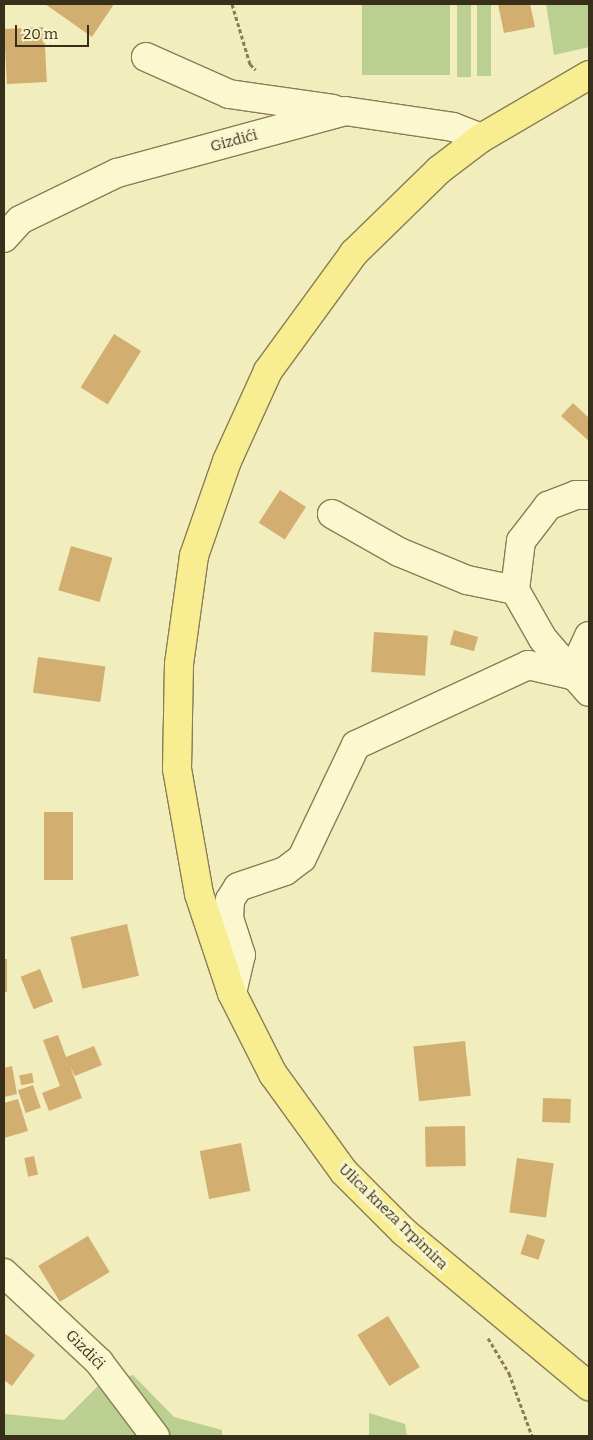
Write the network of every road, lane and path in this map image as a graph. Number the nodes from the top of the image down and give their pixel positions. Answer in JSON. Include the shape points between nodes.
{"nodes":[{"id":1,"x":232,"y":4,"type":"edge"},
{"id":2,"x":146,"y":57,"type":"dead end"},
{"id":3,"x":589,"y":75,"type":"edge"},
{"id":4,"x":288,"y":102,"type":"junction"},
{"id":5,"x":345,"y":111,"type":"junction"},
{"id":6,"x":481,"y":138,"type":"junction"},
{"id":7,"x":4,"y":238,"type":"edge"},
{"id":8,"x":589,"y":495,"type":"edge"},
{"id":9,"x":332,"y":514,"type":"dead end"},
{"id":10,"x":515,"y":590,"type":"junction"},
{"id":11,"x":589,"y":636,"type":"edge"},
{"id":12,"x":580,"y":683,"type":"edge"},
{"id":13,"x":232,"y":993,"type":"junction"},
{"id":14,"x":4,"y":1272,"type":"edge"},
{"id":15,"x":484,"y":1332,"type":"dead end"},
{"id":16,"x":589,"y":1386,"type":"edge"},
{"id":17,"x":155,"y":1436,"type":"edge"},
{"id":18,"x":532,"y":1436,"type":"edge"}],
"edges":[{"from":1,"to":4,"type":"path","via":[[250,64]]},
{"from":2,"to":4,"type":"street","via":[[229,94]]},
{"from":3,"to":6,"type":"main road"},
{"from":4,"to":5,"type":"street"},
{"from":5,"to":6,"type":"street","name":"Gizdići","via":[[453,127]]},
{"from":5,"to":7,"type":"street","name":"Gizdići","via":[[117,173],[20,220]]},
{"from":6,"to":13,"type":"main road","name":"Ulica kneza Trpimira","via":[[439,170],[354,253],[268,371],[227,461],[194,556],[179,664],[177,768],[199,894]]},
{"from":8,"to":10,"type":"street","via":[[576,495],[548,506],[521,541]]},
{"from":9,"to":10,"type":"street","via":[[399,552],[467,580]]},
{"from":10,"to":12,"type":"street","via":[[543,639]]},
{"from":11,"to":12,"type":"street"},
{"from":12,"to":13,"type":"street","via":[[528,664],[356,745],[302,858],[285,871],[238,887],[230,900],[229,919],[241,955]]},
{"from":13,"to":16,"type":"main road","name":"Ulica kneza Trpimira","via":[[273,1074],[344,1172],[432,1258]]},
{"from":14,"to":17,"type":"street","name":"Gizdići","via":[[99,1362]]},
{"from":15,"to":18,"type":"path","via":[[508,1373]]}]}
